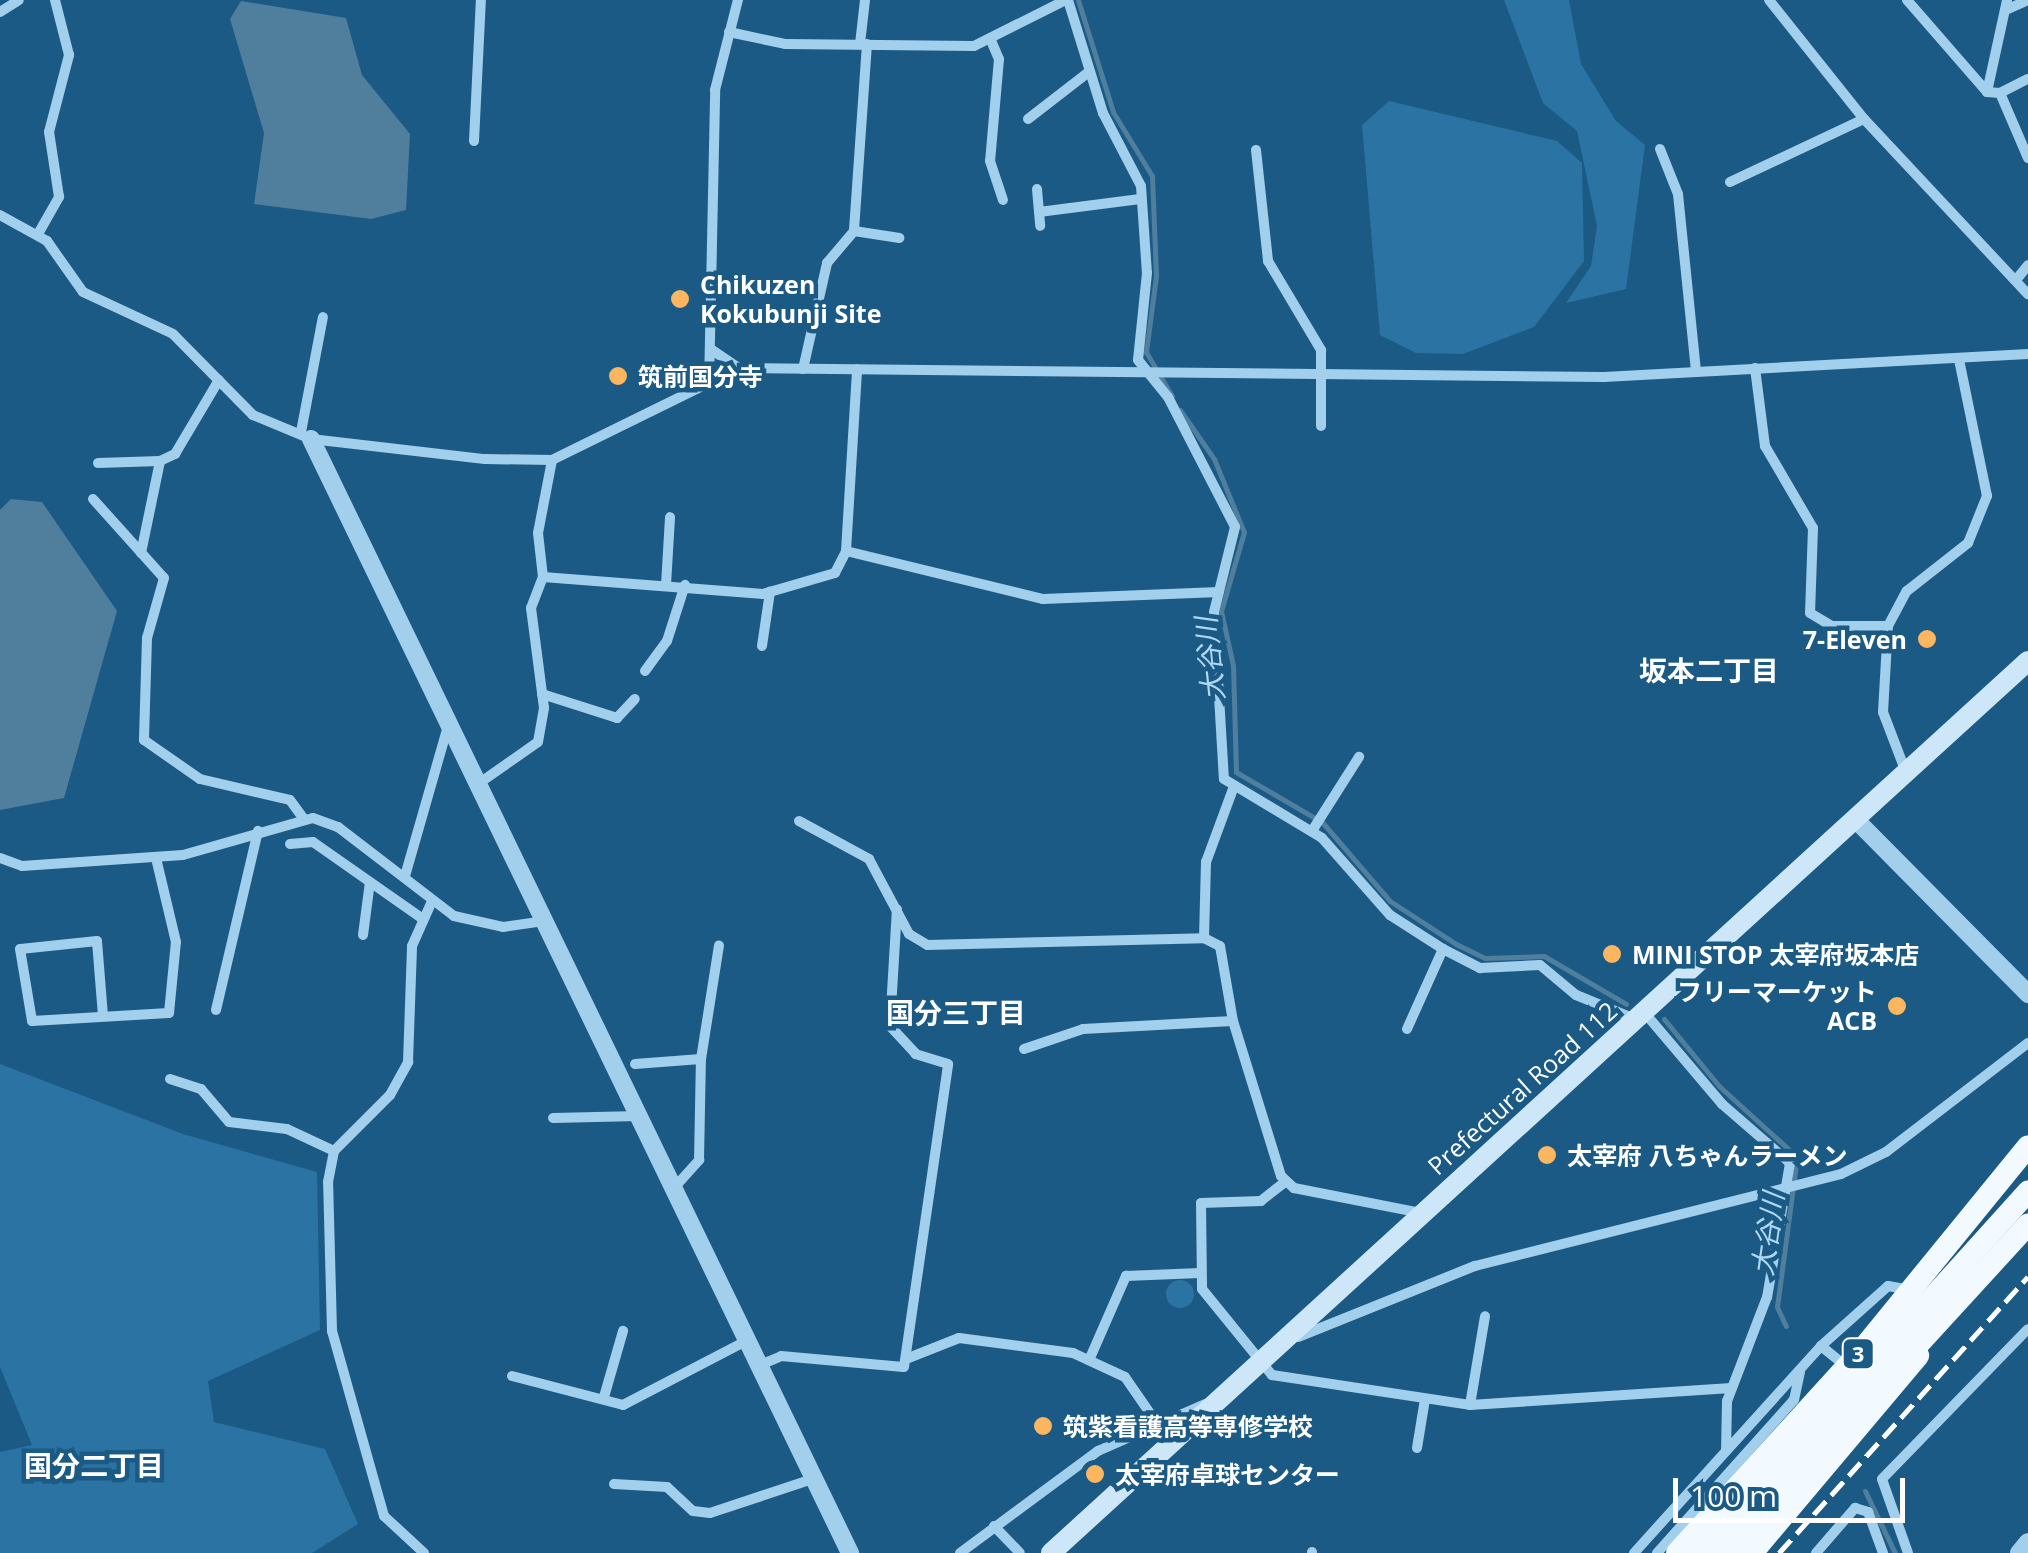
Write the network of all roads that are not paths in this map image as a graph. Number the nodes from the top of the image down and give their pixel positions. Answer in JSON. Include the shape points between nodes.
{"nodes":[{"id":1,"x":19,"y":0,"type":"edge"},
{"id":2,"x":55,"y":0,"type":"edge"},
{"id":3,"x":482,"y":0,"type":"edge"},
{"id":4,"x":738,"y":0,"type":"edge"},
{"id":5,"x":865,"y":0,"type":"edge"},
{"id":6,"x":1067,"y":0,"type":"edge"},
{"id":7,"x":1769,"y":0,"type":"edge"},
{"id":8,"x":1907,"y":0,"type":"edge"},
{"id":9,"x":2028,"y":0,"type":"edge"},
{"id":10,"x":2007,"y":4,"type":"edge"},
{"id":11,"x":0,"y":12,"type":"edge"},
{"id":12,"x":729,"y":32,"type":"junction"},
{"id":13,"x":990,"y":38,"type":"junction"},
{"id":14,"x":863,"y":44,"type":"junction"},
{"id":15,"x":1090,"y":71,"type":"junction"},
{"id":16,"x":2028,"y":80,"type":"edge"},
{"id":17,"x":1987,"y":92,"type":"junction"},
{"id":18,"x":2000,"y":93,"type":"junction"},
{"id":19,"x":1028,"y":119,"type":"dead end"},
{"id":20,"x":1864,"y":119,"type":"junction"},
{"id":21,"x":474,"y":140,"type":"dead end"},
{"id":22,"x":1660,"y":149,"type":"dead end"},
{"id":23,"x":1256,"y":150,"type":"dead end"},
{"id":24,"x":2028,"y":158,"type":"edge"},
{"id":25,"x":1730,"y":182,"type":"dead end"},
{"id":26,"x":1037,"y":189,"type":"dead end"},
{"id":27,"x":1140,"y":199,"type":"junction"},
{"id":28,"x":1002,"y":200,"type":"dead end"},
{"id":29,"x":1039,"y":212,"type":"junction"},
{"id":30,"x":0,"y":215,"type":"edge"},
{"id":31,"x":1040,"y":226,"type":"dead end"},
{"id":32,"x":854,"y":231,"type":"junction"},
{"id":33,"x":38,"y":234,"type":"junction"},
{"id":34,"x":899,"y":238,"type":"dead end"},
{"id":35,"x":2028,"y":265,"type":"edge"},
{"id":36,"x":2016,"y":280,"type":"junction"},
{"id":37,"x":2028,"y":294,"type":"edge"},
{"id":38,"x":323,"y":317,"type":"dead end"},
{"id":39,"x":712,"y":350,"type":"junction"},
{"id":40,"x":2028,"y":354,"type":"edge"},
{"id":41,"x":1959,"y":359,"type":"junction"},
{"id":42,"x":739,"y":368,"type":"junction"},
{"id":43,"x":803,"y":368,"type":"junction"},
{"id":44,"x":1755,"y":368,"type":"junction"},
{"id":45,"x":857,"y":369,"type":"junction"},
{"id":46,"x":1696,"y":372,"type":"junction"},
{"id":47,"x":1148,"y":373,"type":"junction"},
{"id":48,"x":1324,"y":374,"type":"junction"},
{"id":49,"x":219,"y":380,"type":"junction"},
{"id":50,"x":709,"y":386,"type":"junction"},
{"id":51,"x":1321,"y":426,"type":"dead end"},
{"id":52,"x":306,"y":436,"type":"junction"},
{"id":53,"x":552,"y":460,"type":"junction"},
{"id":54,"x":160,"y":461,"type":"junction"},
{"id":55,"x":98,"y":463,"type":"dead end"},
{"id":56,"x":93,"y":499,"type":"dead end"},
{"id":57,"x":670,"y":516,"type":"dead end"},
{"id":58,"x":846,"y":551,"type":"junction"},
{"id":59,"x":141,"y":552,"type":"junction"},
{"id":60,"x":544,"y":576,"type":"junction"},
{"id":61,"x":666,"y":584,"type":"junction"},
{"id":62,"x":685,"y":586,"type":"junction"},
{"id":63,"x":770,"y":592,"type":"junction"},
{"id":64,"x":1218,"y":592,"type":"junction"},
{"id":65,"x":1888,"y":626,"type":"junction"},
{"id":66,"x":762,"y":646,"type":"dead end"},
{"id":67,"x":2028,"y":662,"type":"edge"},
{"id":68,"x":645,"y":671,"type":"dead end"},
{"id":69,"x":542,"y":694,"type":"junction"},
{"id":70,"x":635,"y":700,"type":"dead end"},
{"id":71,"x":448,"y":725,"type":"junction"},
{"id":72,"x":1360,"y":758,"type":"dead end"},
{"id":73,"x":1908,"y":775,"type":"junction"},
{"id":74,"x":478,"y":784,"type":"junction"},
{"id":75,"x":1233,"y":789,"type":"junction"},
{"id":76,"x":303,"y":818,"type":"junction"},
{"id":77,"x":1856,"y":820,"type":"junction"},
{"id":78,"x":799,"y":821,"type":"dead end"},
{"id":79,"x":258,"y":830,"type":"junction"},
{"id":80,"x":1312,"y":831,"type":"junction"},
{"id":81,"x":290,"y":844,"type":"dead end"},
{"id":82,"x":0,"y":858,"type":"edge"},
{"id":83,"x":156,"y":858,"type":"junction"},
{"id":84,"x":405,"y":876,"type":"junction"},
{"id":85,"x":370,"y":882,"type":"junction"},
{"id":86,"x":432,"y":902,"type":"junction"},
{"id":87,"x":897,"y":909,"type":"junction"},
{"id":88,"x":423,"y":919,"type":"junction"},
{"id":89,"x":544,"y":920,"type":"junction"},
{"id":90,"x":364,"y":935,"type":"dead end"},
{"id":91,"x":1204,"y":938,"type":"junction"},
{"id":92,"x":719,"y":945,"type":"dead end"},
{"id":93,"x":1443,"y":949,"type":"junction"},
{"id":94,"x":2028,"y":994,"type":"edge"},
{"id":95,"x":216,"y":1010,"type":"dead end"},
{"id":96,"x":103,"y":1016,"type":"junction"},
{"id":97,"x":1640,"y":1016,"type":"junction"},
{"id":98,"x":1232,"y":1021,"type":"junction"},
{"id":99,"x":1408,"y":1029,"type":"dead end"},
{"id":100,"x":2028,"y":1043,"type":"edge"},
{"id":101,"x":1024,"y":1049,"type":"dead end"},
{"id":102,"x":701,"y":1059,"type":"junction"},
{"id":103,"x":635,"y":1064,"type":"dead end"},
{"id":104,"x":170,"y":1078,"type":"dead end"},
{"id":105,"x":639,"y":1116,"type":"junction"},
{"id":106,"x":553,"y":1118,"type":"dead end"},
{"id":107,"x":2028,"y":1146,"type":"edge"},
{"id":108,"x":334,"y":1151,"type":"junction"},
{"id":109,"x":1285,"y":1182,"type":"junction"},
{"id":110,"x":1788,"y":1185,"type":"junction"},
{"id":111,"x":674,"y":1188,"type":"junction"},
{"id":112,"x":2028,"y":1188,"type":"edge"},
{"id":113,"x":1422,"y":1213,"type":"junction"},
{"id":114,"x":2028,"y":1224,"type":"edge"},
{"id":115,"x":1200,"y":1274,"type":"junction"},
{"id":116,"x":1912,"y":1290,"type":"junction"},
{"id":117,"x":1486,"y":1316,"type":"dead end"},
{"id":118,"x":2028,"y":1330,"type":"edge"},
{"id":119,"x":623,"y":1331,"type":"dead end"},
{"id":120,"x":746,"y":1341,"type":"junction"},
{"id":121,"x":1283,"y":1343,"type":"junction"},
{"id":122,"x":1821,"y":1346,"type":"junction"},
{"id":123,"x":1090,"y":1358,"type":"junction"},
{"id":124,"x":906,"y":1359,"type":"junction"},
{"id":125,"x":1257,"y":1365,"type":"junction"},
{"id":126,"x":758,"y":1366,"type":"junction"},
{"id":127,"x":1846,"y":1366,"type":"junction"},
{"id":128,"x":1800,"y":1369,"type":"junction"},
{"id":129,"x":512,"y":1376,"type":"dead end"},
{"id":130,"x":1730,"y":1388,"type":"junction"},
{"id":131,"x":604,"y":1397,"type":"junction"},
{"id":132,"x":1218,"y":1399,"type":"junction"},
{"id":133,"x":1425,"y":1399,"type":"junction"},
{"id":134,"x":1470,"y":1405,"type":"junction"},
{"id":135,"x":1156,"y":1422,"type":"junction"},
{"id":136,"x":1418,"y":1448,"type":"dead end"},
{"id":137,"x":1726,"y":1451,"type":"junction"},
{"id":138,"x":813,"y":1479,"type":"junction"},
{"id":139,"x":614,"y":1484,"type":"dead end"},
{"id":140,"x":994,"y":1526,"type":"junction"},
{"id":141,"x":1745,"y":1533,"type":"edge"},
{"id":142,"x":2028,"y":1542,"type":"edge"},
{"id":143,"x":424,"y":1553,"type":"edge"},
{"id":144,"x":850,"y":1553,"type":"edge"},
{"id":145,"x":960,"y":1553,"type":"edge"},
{"id":146,"x":1020,"y":1553,"type":"edge"},
{"id":147,"x":1051,"y":1553,"type":"edge"},
{"id":148,"x":1634,"y":1553,"type":"edge"},
{"id":149,"x":1656,"y":1553,"type":"edge"},
{"id":150,"x":1677,"y":1553,"type":"edge"},
{"id":151,"x":1702,"y":1553,"type":"edge"},
{"id":152,"x":1728,"y":1553,"type":"edge"},
{"id":153,"x":1816,"y":1553,"type":"edge"},
{"id":154,"x":1883,"y":1553,"type":"edge"},
{"id":155,"x":1908,"y":1553,"type":"edge"},
{"id":156,"x":2019,"y":1553,"type":"edge"}],
"edges":[{"from":1,"to":11,"type":"street"},
{"from":2,"to":33,"type":"street","via":[[69,56],[49,132],[59,197]]},
{"from":3,"to":21,"type":"street"},
{"from":4,"to":12,"type":"street"},
{"from":5,"to":14,"type":"street"},
{"from":6,"to":13,"type":"street"},
{"from":6,"to":15,"type":"street"},
{"from":7,"to":20,"type":"street"},
{"from":8,"to":17,"type":"street"},
{"from":9,"to":10,"type":"street"},
{"from":10,"to":17,"type":"street"},
{"from":12,"to":14,"type":"street"},
{"from":12,"to":39,"type":"street","via":[[715,90]]},
{"from":13,"to":14,"type":"street","via":[[974,46]]},
{"from":13,"to":28,"type":"street","via":[[999,59],[990,161]]},
{"from":14,"to":32,"type":"street"},
{"from":15,"to":19,"type":"street"},
{"from":15,"to":27,"type":"street"},
{"from":16,"to":18,"type":"street"},
{"from":17,"to":18,"type":"street"},
{"from":18,"to":24,"type":"street"},
{"from":20,"to":25,"type":"street"},
{"from":20,"to":36,"type":"street"},
{"from":22,"to":46,"type":"street","via":[[1678,194]]},
{"from":23,"to":48,"type":"street","via":[[1268,261],[1313,329]]},
{"from":26,"to":29,"type":"street"},
{"from":27,"to":29,"type":"street"},
{"from":27,"to":47,"type":"street","via":[[1147,272],[1134,345]]},
{"from":29,"to":31,"type":"street"},
{"from":30,"to":33,"type":"street"},
{"from":32,"to":34,"type":"street"},
{"from":32,"to":43,"type":"street","via":[[828,263]]},
{"from":33,"to":49,"type":"street","via":[[76,287],[173,334]]},
{"from":35,"to":36,"type":"street"},
{"from":36,"to":37,"type":"street"},
{"from":38,"to":52,"type":"street"},
{"from":39,"to":42,"type":"street"},
{"from":39,"to":50,"type":"street"},
{"from":40,"to":41,"type":"street"},
{"from":41,"to":44,"type":"street"},
{"from":41,"to":65,"type":"street","via":[[1988,496],[1968,543],[1907,591]]},
{"from":42,"to":43,"type":"street"},
{"from":42,"to":50,"type":"street"},
{"from":43,"to":45,"type":"street"},
{"from":44,"to":46,"type":"street"},
{"from":44,"to":65,"type":"street","via":[[1765,446],[1814,528],[1810,613],[1832,626]]},
{"from":45,"to":47,"type":"street"},
{"from":45,"to":58,"type":"street"},
{"from":46,"to":48,"type":"street"},
{"from":47,"to":48,"type":"street"},
{"from":47,"to":64,"type":"street","via":[[1230,514],[1236,540]]},
{"from":48,"to":51,"type":"street"},
{"from":49,"to":52,"type":"street","via":[[244,410]]},
{"from":49,"to":54,"type":"street","via":[[175,454]]},
{"from":50,"to":53,"type":"street"},
{"from":52,"to":53,"type":"street"},
{"from":52,"to":71,"type":"street"},
{"from":53,"to":60,"type":"street","via":[[538,533]]},
{"from":54,"to":55,"type":"street"},
{"from":54,"to":59,"type":"street"},
{"from":56,"to":59,"type":"street"},
{"from":57,"to":61,"type":"street"},
{"from":58,"to":63,"type":"street","via":[[835,573]]},
{"from":58,"to":64,"type":"street","via":[[1044,600]]},
{"from":59,"to":76,"type":"street","via":[[164,578],[148,638],[144,740],[200,779],[290,800]]},
{"from":60,"to":61,"type":"street"},
{"from":60,"to":69,"type":"street","via":[[530,608]]},
{"from":61,"to":62,"type":"street"},
{"from":62,"to":63,"type":"street"},
{"from":62,"to":68,"type":"street","via":[[667,640]]},
{"from":63,"to":66,"type":"street"},
{"from":64,"to":75,"type":"street","via":[[1220,763]]},
{"from":65,"to":73,"type":"street","via":[[1883,712]]},
{"from":67,"to":73,"type":"main road","name":"Prefectural Road 112"},
{"from":69,"to":70,"type":"street","via":[[558,692],[617,718]]},
{"from":69,"to":74,"type":"street","via":[[534,753]]},
{"from":71,"to":74,"type":"street"},
{"from":71,"to":84,"type":"street"},
{"from":72,"to":80,"type":"street"},
{"from":73,"to":77,"type":"main road","name":"Prefectural Road 112"},
{"from":74,"to":89,"type":"street"},
{"from":75,"to":80,"type":"street"},
{"from":75,"to":91,"type":"street","via":[[1206,862]]},
{"from":76,"to":79,"type":"street"},
{"from":76,"to":84,"type":"street","via":[[338,827]]},
{"from":77,"to":94,"type":"street"},
{"from":77,"to":97,"type":"main road","name":"Prefectural Road 112"},
{"from":78,"to":87,"type":"street","via":[[869,859]]},
{"from":79,"to":83,"type":"street"},
{"from":79,"to":95,"type":"street"},
{"from":80,"to":93,"type":"street","via":[[1390,915]]},
{"from":81,"to":85,"type":"street","via":[[313,842]]},
{"from":82,"to":83,"type":"street","via":[[22,866]]},
{"from":83,"to":96,"type":"street","via":[[176,942],[168,1012]]},
{"from":84,"to":86,"type":"street"},
{"from":85,"to":88,"type":"street"},
{"from":85,"to":90,"type":"street"},
{"from":86,"to":88,"type":"street"},
{"from":86,"to":89,"type":"street","via":[[478,925]]},
{"from":87,"to":91,"type":"street","via":[[909,934],[937,946]]},
{"from":87,"to":124,"type":"street","via":[[890,1026],[916,1054],[948,1064]]},
{"from":88,"to":108,"type":"street","via":[[412,946],[408,1062],[390,1095]]},
{"from":89,"to":105,"type":"street"},
{"from":91,"to":98,"type":"street","via":[[1220,946]]},
{"from":92,"to":102,"type":"street"},
{"from":93,"to":97,"type":"street","via":[[1480,968],[1540,966],[1576,995]]},
{"from":93,"to":99,"type":"street"},
{"from":96,"to":96,"type":"street","via":[[28,1018],[22,945],[97,941]]},
{"from":97,"to":110,"type":"street","via":[[1722,1104],[1790,1162]]},
{"from":97,"to":113,"type":"main road","name":"Prefectural Road 112"},
{"from":98,"to":101,"type":"street","via":[[1083,1029]]},
{"from":98,"to":109,"type":"street"},
{"from":100,"to":110,"type":"street","via":[[1886,1152]]},
{"from":102,"to":103,"type":"street"},
{"from":102,"to":111,"type":"street","via":[[699,1160]]},
{"from":104,"to":108,"type":"street","via":[[201,1089],[229,1122],[288,1129]]},
{"from":105,"to":106,"type":"street"},
{"from":105,"to":111,"type":"street"},
{"from":107,"to":116,"type":"highway","number":"3"},
{"from":108,"to":143,"type":"street","via":[[332,1331],[384,1516]]},
{"from":109,"to":113,"type":"street"},
{"from":109,"to":115,"type":"street","via":[[1261,1201],[1202,1203]]},
{"from":110,"to":121,"type":"street","via":[[1476,1266]]},
{"from":110,"to":130,"type":"street","via":[[1767,1297]]},
{"from":111,"to":120,"type":"street"},
{"from":112,"to":141,"type":"highway","number":"3","bridge":true},
{"from":112,"to":141,"type":"highway","number":"3","via":[[1882,1407]]},
{"from":113,"to":121,"type":"main road","name":"Prefectural Road 112"},
{"from":114,"to":141,"type":"highway","number":"3","bridge":true},
{"from":115,"to":123,"type":"street","via":[[1126,1276]]},
{"from":115,"to":125,"type":"street"},
{"from":116,"to":122,"type":"street","via":[[1888,1286]]},
{"from":116,"to":127,"type":"highway","number":"3"},
{"from":117,"to":134,"type":"street"},
{"from":118,"to":155,"type":"street","via":[[1882,1480]]},
{"from":119,"to":131,"type":"street"},
{"from":120,"to":126,"type":"street"},
{"from":120,"to":131,"type":"street","via":[[624,1404]]},
{"from":121,"to":125,"type":"main road","name":"Prefectural Road 112"},
{"from":122,"to":127,"type":"street"},
{"from":122,"to":128,"type":"street"},
{"from":123,"to":124,"type":"street","via":[[959,1338]]},
{"from":123,"to":135,"type":"street","via":[[1125,1377]]},
{"from":124,"to":126,"type":"street","via":[[904,1367],[781,1356]]},
{"from":125,"to":132,"type":"main road","name":"Prefectural Road 112"},
{"from":125,"to":133,"type":"street","via":[[1272,1375]]},
{"from":126,"to":138,"type":"street"},
{"from":127,"to":150,"type":"highway","number":"3"},
{"from":128,"to":137,"type":"street"},
{"from":128,"to":149,"type":"street","via":[[1794,1400]]},
{"from":129,"to":131,"type":"street"},
{"from":130,"to":134,"type":"street"},
{"from":130,"to":137,"type":"street"},
{"from":132,"to":135,"type":"street"},
{"from":132,"to":147,"type":"main road","name":"Prefectural Road 112"},
{"from":133,"to":134,"type":"street"},
{"from":133,"to":136,"type":"street"},
{"from":135,"to":140,"type":"street","via":[[1084,1460]]},
{"from":137,"to":148,"type":"street"},
{"from":138,"to":139,"type":"street","via":[[710,1513],[693,1511],[667,1487]]},
{"from":138,"to":144,"type":"street"},
{"from":140,"to":145,"type":"street"},
{"from":140,"to":146,"type":"street"},
{"from":141,"to":151,"type":"highway","number":"3"},
{"from":141,"to":152,"type":"highway","number":"3"},
{"from":142,"to":156,"type":"street"},
{"from":153,"to":154,"type":"street","via":[[1855,1508],[1868,1512]]}]}
